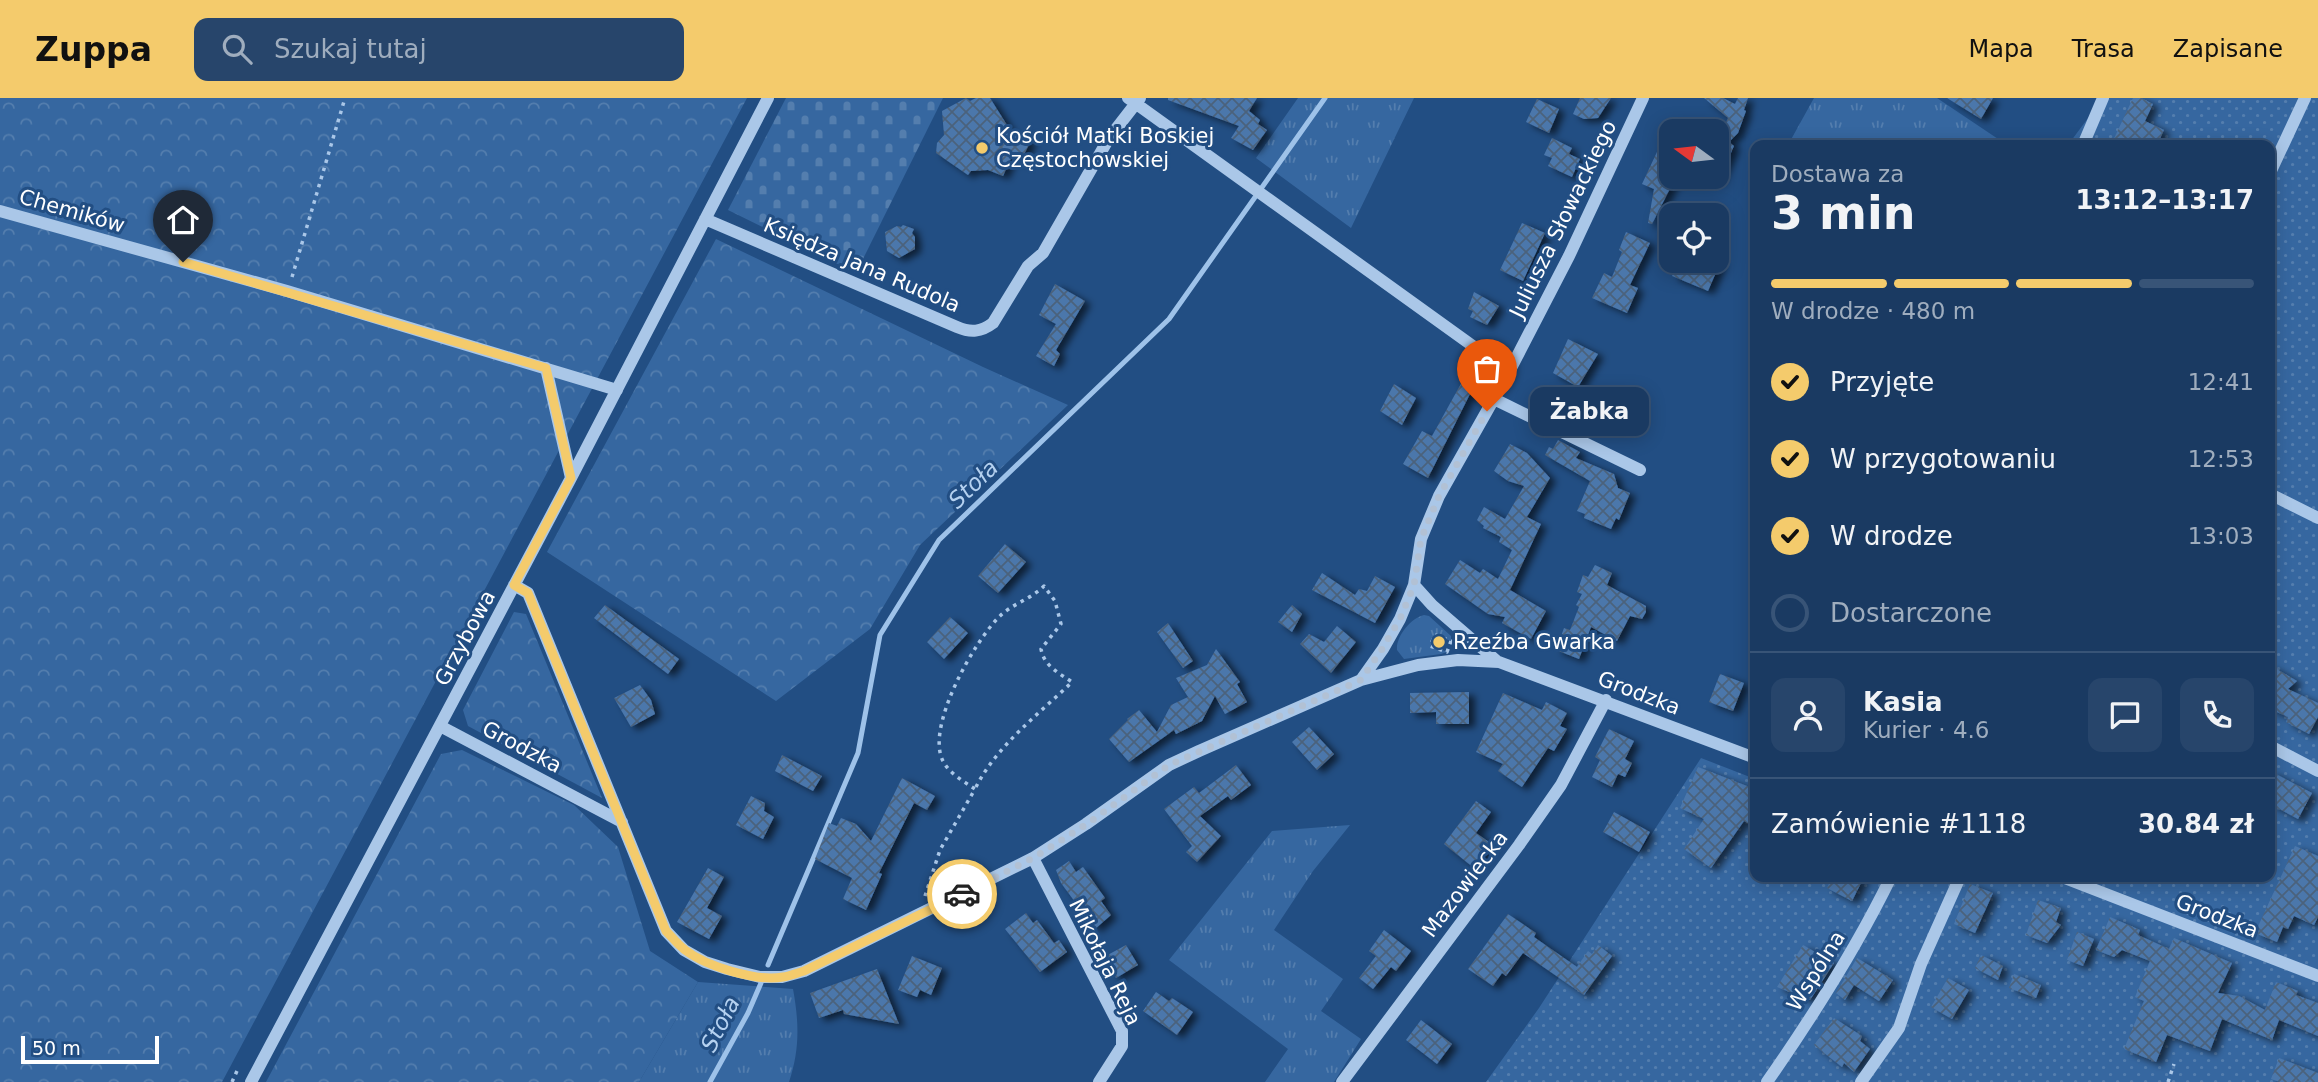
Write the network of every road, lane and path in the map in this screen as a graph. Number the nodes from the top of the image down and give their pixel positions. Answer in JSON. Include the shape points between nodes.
{"nodes":[{"id":1,"x":345,"y":98,"type":"edge"},
{"id":2,"x":768,"y":98,"type":"edge"},
{"id":3,"x":1643,"y":98,"type":"edge"},
{"id":4,"x":2103,"y":98,"type":"edge"},
{"id":5,"x":2305,"y":98,"type":"edge"},
{"id":6,"x":1135,"y":100,"type":"edge"},
{"id":7,"x":2084,"y":140,"type":"edge"},
{"id":8,"x":2275,"y":162,"type":"edge"},
{"id":9,"x":0,"y":211,"type":"edge"},
{"id":10,"x":705,"y":219,"type":"junction"},
{"id":11,"x":287,"y":291,"type":"junction"},
{"id":12,"x":546,"y":368,"type":"junction"},
{"id":13,"x":1509,"y":372,"type":"junction"},
{"id":14,"x":617,"y":390,"type":"junction"},
{"id":15,"x":1494,"y":398,"type":"junction"},
{"id":16,"x":1640,"y":470,"type":"dead end"},
{"id":17,"x":571,"y":478,"type":"junction"},
{"id":18,"x":2275,"y":496,"type":"edge"},
{"id":19,"x":2318,"y":518,"type":"edge"},
{"id":20,"x":514,"y":585,"type":"junction"},
{"id":21,"x":1414,"y":585,"type":"junction"},
{"id":22,"x":1447,"y":652,"type":"joint"},
{"id":23,"x":1499,"y":662,"type":"junction"},
{"id":24,"x":1361,"y":680,"type":"junction"},
{"id":25,"x":1606,"y":700,"type":"junction"},
{"id":26,"x":440,"y":726,"type":"junction"},
{"id":27,"x":2275,"y":749,"type":"edge"},
{"id":28,"x":1750,"y":756,"type":"edge"},
{"id":29,"x":2318,"y":771,"type":"edge"},
{"id":30,"x":975,"y":789,"type":"junction"},
{"id":31,"x":622,"y":822,"type":"junction"},
{"id":32,"x":1033,"y":858,"type":"junction"},
{"id":33,"x":1889,"y":882,"type":"edge"},
{"id":34,"x":1957,"y":882,"type":"edge"},
{"id":35,"x":2075,"y":882,"type":"edge"},
{"id":36,"x":920,"y":915,"type":"junction"},
{"id":37,"x":2318,"y":976,"type":"edge"},
{"id":38,"x":2174,"y":1064,"type":"dead end"},
{"id":39,"x":238,"y":1070,"type":"dead end"},
{"id":40,"x":232,"y":1082,"type":"edge"},
{"id":41,"x":251,"y":1082,"type":"edge"},
{"id":42,"x":1099,"y":1082,"type":"edge"},
{"id":43,"x":1342,"y":1082,"type":"edge"},
{"id":44,"x":1767,"y":1082,"type":"edge"},
{"id":45,"x":1861,"y":1082,"type":"edge"},
{"id":46,"x":2168,"y":1082,"type":"edge"}],
"edges":[{"from":1,"to":11,"type":"path"},
{"from":2,"to":10,"type":"street","name":"Grzybowa"},
{"from":3,"to":13,"type":"street","name":"Juliusza Słowackiego"},
{"from":4,"to":7,"type":"street"},
{"from":5,"to":8,"type":"street"},
{"from":6,"to":10,"type":"street","name":"Księdza Jana Rudola","via":[[1043,253],[1028,266],[993,323],[975,332]]},
{"from":6,"to":13,"type":"street","name":"Księdza Jana Rudola"},
{"from":9,"to":11,"type":"street","name":"Chemików"},
{"from":10,"to":14,"type":"street","name":"Grzybowa"},
{"from":11,"to":12,"type":"street","name":"Chemików"},
{"from":12,"to":14,"type":"street","name":"Chemików"},
{"from":12,"to":17,"type":"street"},
{"from":13,"to":15,"type":"street","name":"Juliusza Słowackiego"},
{"from":14,"to":17,"type":"street","name":"Grzybowa"},
{"from":15,"to":16,"type":"street"},
{"from":15,"to":21,"type":"street","name":"Juliusza Słowackiego","via":[[1439,496],[1421,539]]},
{"from":17,"to":20,"type":"street","name":"Grzybowa"},
{"from":18,"to":19,"type":"street"},
{"from":20,"to":26,"type":"street","name":"Grzybowa"},
{"from":20,"to":31,"type":"street","name":"Grodzka","via":[[528,593]]},
{"from":21,"to":23,"type":"street"},
{"from":21,"to":24,"type":"street","name":"Juliusza Słowackiego","via":[[1400,619]]},
{"from":22,"to":22,"type":"path","via":[[1451,641],[1435,635],[1430,646]]},
{"from":23,"to":24,"type":"street","name":"Grodzka","via":[[1432,663]]},
{"from":23,"to":25,"type":"street","name":"Grodzka"},
{"from":24,"to":32,"type":"street","name":"Grodzka","via":[[1169,765]]},
{"from":25,"to":28,"type":"street","name":"Grodzka"},
{"from":25,"to":43,"type":"street","name":"Mazowiecka","via":[[1561,785]]},
{"from":26,"to":31,"type":"street","name":"Grodzka"},
{"from":26,"to":41,"type":"street","name":"Grzybowa"},
{"from":27,"to":29,"type":"street"},
{"from":30,"to":30,"type":"path","via":[[942,759],[940,733],[946,710],[979,640],[1001,615],[1044,586],[1055,601],[1061,624],[1041,649],[1042,657],[1072,682],[1002,750]]},
{"from":30,"to":36,"type":"path","via":[[940,850]]},
{"from":31,"to":36,"type":"street","name":"Grodzka","via":[[666,931],[684,950],[727,969],[782,978]]},
{"from":32,"to":36,"type":"street","name":"Grodzka"},
{"from":32,"to":42,"type":"street","name":"Mikołaja Reja","via":[[1122,1031],[1122,1046]]},
{"from":33,"to":44,"type":"street","name":"Wspólna","via":[[1836,979]]},
{"from":34,"to":45,"type":"street","via":[[1899,1028]]},
{"from":35,"to":37,"type":"street","name":"Grodzka"},
{"from":38,"to":46,"type":"path"},
{"from":39,"to":40,"type":"path"}]}
